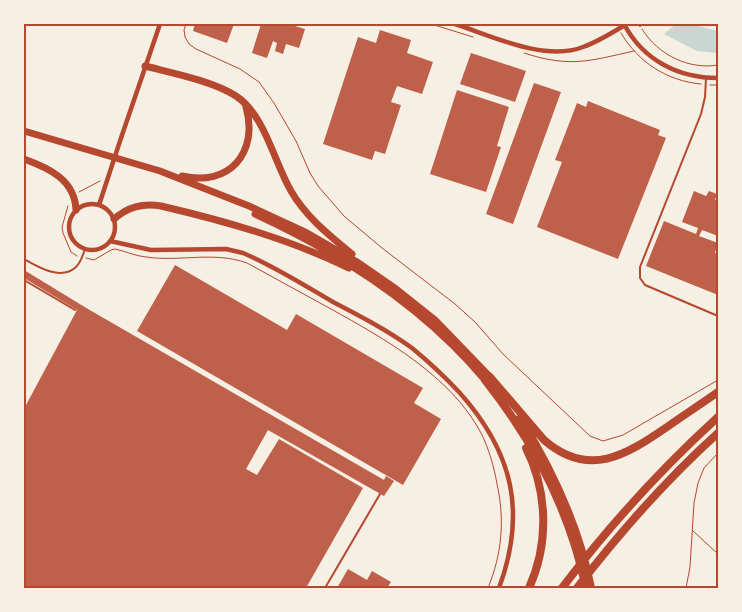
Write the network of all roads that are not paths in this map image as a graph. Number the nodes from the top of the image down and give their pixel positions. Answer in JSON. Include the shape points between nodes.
{"nodes":[{"id":1,"x":160,"y":24,"type":"edge"},
{"id":2,"x":455,"y":24,"type":"edge"},
{"id":3,"x":624,"y":25,"type":"edge"},
{"id":4,"x":146,"y":66,"type":"junction"},
{"id":5,"x":706,"y":78,"type":"junction"},
{"id":6,"x":718,"y":78,"type":"edge"},
{"id":7,"x":244,"y":102,"type":"junction"},
{"id":8,"x":24,"y":132,"type":"edge"},
{"id":9,"x":24,"y":159,"type":"edge"},
{"id":10,"x":160,"y":171,"type":"junction"},
{"id":11,"x":100,"y":205,"type":"junction"},
{"id":12,"x":76,"y":210,"type":"junction"},
{"id":13,"x":114,"y":219,"type":"junction"},
{"id":14,"x":110,"y":241,"type":"junction"},
{"id":15,"x":85,"y":249,"type":"junction"},
{"id":16,"x":24,"y":259,"type":"edge"},
{"id":17,"x":24,"y":280,"type":"edge"},
{"id":18,"x":392,"y":290,"type":"junction"},
{"id":19,"x":75,"y":310,"type":"dead end"},
{"id":20,"x":718,"y":316,"type":"edge"},
{"id":21,"x":487,"y":378,"type":"junction"},
{"id":22,"x":718,"y":392,"type":"edge"},
{"id":23,"x":718,"y":417,"type":"edge"},
{"id":24,"x":718,"y":433,"type":"edge"},
{"id":25,"x":380,"y":494,"type":"dead end"},
{"id":26,"x":325,"y":588,"type":"edge"},
{"id":27,"x":499,"y":588,"type":"edge"},
{"id":28,"x":529,"y":588,"type":"edge"},
{"id":29,"x":563,"y":588,"type":"edge"},
{"id":30,"x":577,"y":588,"type":"edge"},
{"id":31,"x":586,"y":588,"type":"edge"},
{"id":32,"x":591,"y":588,"type":"edge"}],
"edges":[{"from":1,"to":4,"type":"street"},
{"from":2,"to":3,"type":"street","via":[[546,51],[582,48]]},
{"from":3,"to":5,"type":"street","via":[[642,49],[664,66]]},
{"from":4,"to":7,"type":"main road","via":[[220,88]]},
{"from":4,"to":11,"type":"street","via":[[105,176]]},
{"from":5,"to":6,"type":"street"},
{"from":5,"to":20,"type":"lane","via":[[701,114],[640,267],[640,278],[645,285]]},
{"from":7,"to":10,"type":"main road","via":[[249,136],[244,155],[231,169],[212,178],[200,179]]},
{"from":7,"to":18,"type":"main road","via":[[260,124],[291,192],[309,215]]},
{"from":8,"to":10,"type":"main road"},
{"from":8,"to":18,"type":"main road","via":[[150,172],[247,210],[329,251]]},
{"from":9,"to":12,"type":"main road","via":[[60,176],[73,194]]},
{"from":10,"to":18,"type":"main road","via":[[307,233],[349,257]]},
{"from":11,"to":12,"type":"street","via":[[87,204]]},
{"from":11,"to":13,"type":"street"},
{"from":12,"to":15,"type":"street","via":[[70,222],[71,235]]},
{"from":13,"to":14,"type":"street","via":[[115,230]]},
{"from":13,"to":18,"type":"main road","via":[[140,205],[179,210],[305,247]]},
{"from":14,"to":15,"type":"street","via":[[102,248]]},
{"from":14,"to":27,"type":"street","via":[[151,250],[226,249],[243,253],[376,325],[430,363],[483,422],[506,467],[513,503],[512,543]]},
{"from":15,"to":16,"type":"lane","via":[[75,268],[66,272],[47,270]]},
{"from":17,"to":19,"type":"lane"},
{"from":18,"to":21,"type":"main road"},
{"from":21,"to":22,"type":"highway","via":[[549,444],[580,459],[599,460],[632,450]]},
{"from":21,"to":28,"type":"highway","via":[[532,458],[538,478],[543,529],[538,563]]},
{"from":21,"to":31,"type":"highway","via":[[547,476],[568,523]]},
{"from":21,"to":32,"type":"highway","via":[[519,416],[552,474],[573,522]]},
{"from":23,"to":29,"type":"highway","via":[[654,478]]},
{"from":24,"to":30,"type":"highway","via":[[663,486]]},
{"from":25,"to":26,"type":"lane"}]}
